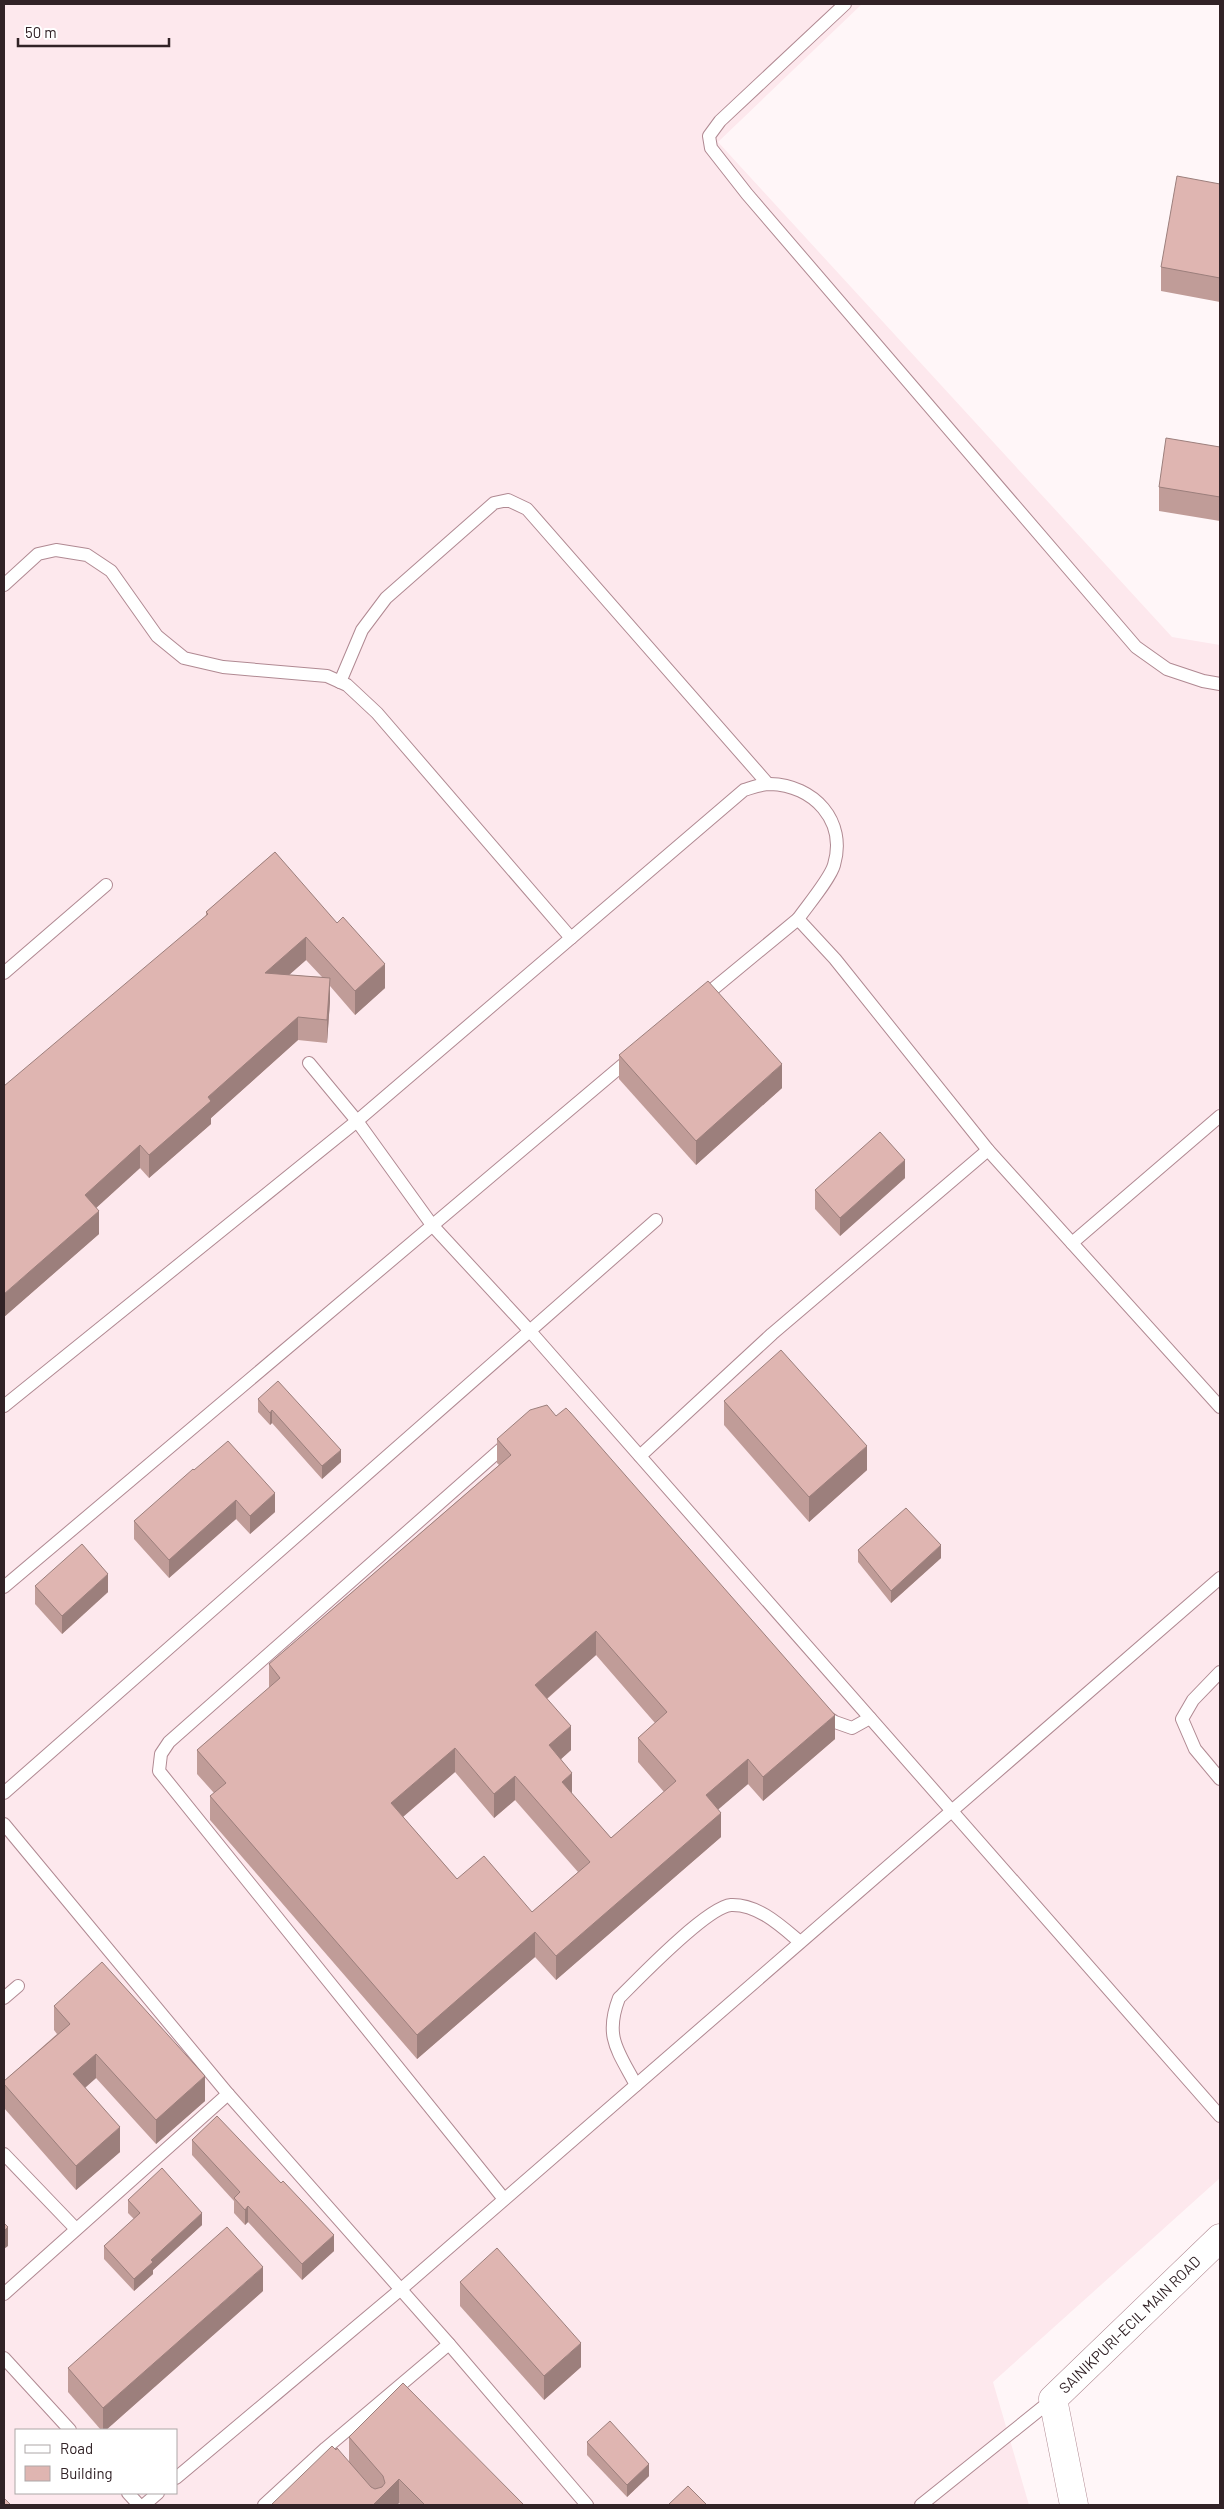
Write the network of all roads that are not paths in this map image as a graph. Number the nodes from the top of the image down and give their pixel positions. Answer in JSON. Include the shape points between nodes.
{"nodes":[{"id":1,"x":845,"y":4,"type":"edge"},
{"id":2,"x":4,"y":585,"type":"edge"},
{"id":3,"x":340,"y":682,"type":"junction"},
{"id":4,"x":1220,"y":684,"type":"edge"},
{"id":5,"x":768,"y":784,"type":"junction"},
{"id":6,"x":106,"y":885,"type":"dead end"},
{"id":7,"x":798,"y":919,"type":"junction"},
{"id":8,"x":571,"y":938,"type":"junction"},
{"id":9,"x":4,"y":973,"type":"edge"},
{"id":10,"x":692,"y":1007,"type":"edge"},
{"id":11,"x":639,"y":1052,"type":"edge"},
{"id":12,"x":309,"y":1063,"type":"dead end"},
{"id":13,"x":1220,"y":1116,"type":"edge"},
{"id":14,"x":357,"y":1121,"type":"junction"},
{"id":15,"x":988,"y":1150,"type":"junction"},
{"id":16,"x":656,"y":1220,"type":"dead end"},
{"id":17,"x":432,"y":1225,"type":"junction"},
{"id":18,"x":1072,"y":1243,"type":"junction"},
{"id":19,"x":529,"y":1330,"type":"junction"},
{"id":20,"x":4,"y":1406,"type":"edge"},
{"id":21,"x":1220,"y":1407,"type":"edge"},
{"id":22,"x":518,"y":1434,"type":"edge"},
{"id":23,"x":640,"y":1456,"type":"junction"},
{"id":24,"x":1220,"y":1578,"type":"edge"},
{"id":25,"x":4,"y":1587,"type":"edge"},
{"id":26,"x":1220,"y":1672,"type":"edge"},
{"id":27,"x":815,"y":1706,"type":"edge"},
{"id":28,"x":870,"y":1718,"type":"junction"},
{"id":29,"x":1220,"y":1779,"type":"edge"},
{"id":30,"x":4,"y":1793,"type":"edge"},
{"id":31,"x":952,"y":1811,"type":"junction"},
{"id":32,"x":4,"y":1824,"type":"edge"},
{"id":33,"x":800,"y":1942,"type":"junction"},
{"id":34,"x":18,"y":1986,"type":"dead end"},
{"id":35,"x":4,"y":1998,"type":"edge"},
{"id":36,"x":636,"y":2085,"type":"junction"},
{"id":37,"x":228,"y":2094,"type":"junction"},
{"id":38,"x":1220,"y":2116,"type":"edge"},
{"id":39,"x":4,"y":2154,"type":"edge"},
{"id":40,"x":504,"y":2199,"type":"junction"},
{"id":41,"x":76,"y":2229,"type":"junction"},
{"id":42,"x":1220,"y":2238,"type":"edge"},
{"id":43,"x":400,"y":2290,"type":"junction"},
{"id":44,"x":4,"y":2294,"type":"edge"},
{"id":45,"x":449,"y":2344,"type":"junction"},
{"id":46,"x":4,"y":2358,"type":"edge"},
{"id":47,"x":1053,"y":2399,"type":"junction"},
{"id":48,"x":69,"y":2429,"type":"edge"},
{"id":49,"x":178,"y":2476,"type":"edge"},
{"id":50,"x":129,"y":2494,"type":"edge"},
{"id":51,"x":157,"y":2494,"type":"edge"},
{"id":52,"x":139,"y":2505,"type":"edge"},
{"id":53,"x":144,"y":2505,"type":"edge"},
{"id":54,"x":264,"y":2505,"type":"edge"},
{"id":55,"x":587,"y":2505,"type":"edge"},
{"id":56,"x":921,"y":2505,"type":"edge"},
{"id":57,"x":1074,"y":2505,"type":"edge"}],
"edges":[{"from":1,"to":4,"type":"lane","via":[[720,121],[709,136],[711,148],[746,194],[1136,647],[1167,669]]},
{"from":2,"to":3,"type":"lane","via":[[38,554],[56,550],[87,555],[111,572],[157,636],[184,658],[223,667],[327,676]]},
{"from":3,"to":5,"type":"lane","via":[[362,630],[386,598],[494,503],[508,500],[527,509]]},
{"from":3,"to":8,"type":"lane","via":[[377,713]]},
{"from":5,"to":7,"type":"lane","via":[[798,789],[826,808],[838,837],[834,867]]},
{"from":5,"to":8,"type":"lane","via":[[744,790]]},
{"from":6,"to":9,"type":"lane"},
{"from":7,"to":10,"type":"lane"},
{"from":7,"to":15,"type":"lane","via":[[835,959]]},
{"from":8,"to":14,"type":"lane"},
{"from":11,"to":17,"type":"lane"},
{"from":12,"to":14,"type":"lane"},
{"from":13,"to":18,"type":"lane"},
{"from":14,"to":17,"type":"lane"},
{"from":14,"to":20,"type":"lane"},
{"from":15,"to":18,"type":"lane"},
{"from":15,"to":23,"type":"lane","via":[[772,1334]]},
{"from":16,"to":19,"type":"lane"},
{"from":17,"to":19,"type":"lane"},
{"from":17,"to":25,"type":"lane"},
{"from":18,"to":21,"type":"lane"},
{"from":19,"to":23,"type":"lane"},
{"from":19,"to":30,"type":"lane"},
{"from":22,"to":40,"type":"lane","via":[[169,1742],[161,1754],[159,1771]]},
{"from":23,"to":28,"type":"lane"},
{"from":24,"to":31,"type":"lane"},
{"from":26,"to":29,"type":"lane","via":[[1193,1700],[1182,1719],[1195,1749]]},
{"from":27,"to":28,"type":"lane","via":[[835,1722],[852,1728]]},
{"from":28,"to":31,"type":"lane"},
{"from":31,"to":33,"type":"lane"},
{"from":31,"to":38,"type":"lane"},
{"from":32,"to":37,"type":"lane"},
{"from":33,"to":36,"type":"lane"},
{"from":33,"to":36,"type":"lane","via":[[775,1920],[746,1907],[729,1905],[710,1913],[620,1998],[612,2016],[612,2041]]},
{"from":34,"to":35,"type":"lane"},
{"from":36,"to":40,"type":"lane"},
{"from":37,"to":41,"type":"lane"},
{"from":37,"to":43,"type":"lane"},
{"from":39,"to":41,"type":"lane"},
{"from":40,"to":43,"type":"lane"},
{"from":41,"to":44,"type":"lane"},
{"from":42,"to":47,"type":"street","name":"SAINIKPURI-ECIL MAIN ROAD"},
{"from":43,"to":45,"type":"lane"},
{"from":43,"to":49,"type":"lane"},
{"from":45,"to":54,"type":"lane"},
{"from":45,"to":55,"type":"lane"},
{"from":46,"to":48,"type":"lane"},
{"from":47,"to":56,"type":"lane"},
{"from":47,"to":57,"type":"street","name":"SAINIKPURI-ECIL MAIN ROAD"},
{"from":50,"to":52,"type":"lane"},
{"from":51,"to":53,"type":"lane"}]}
